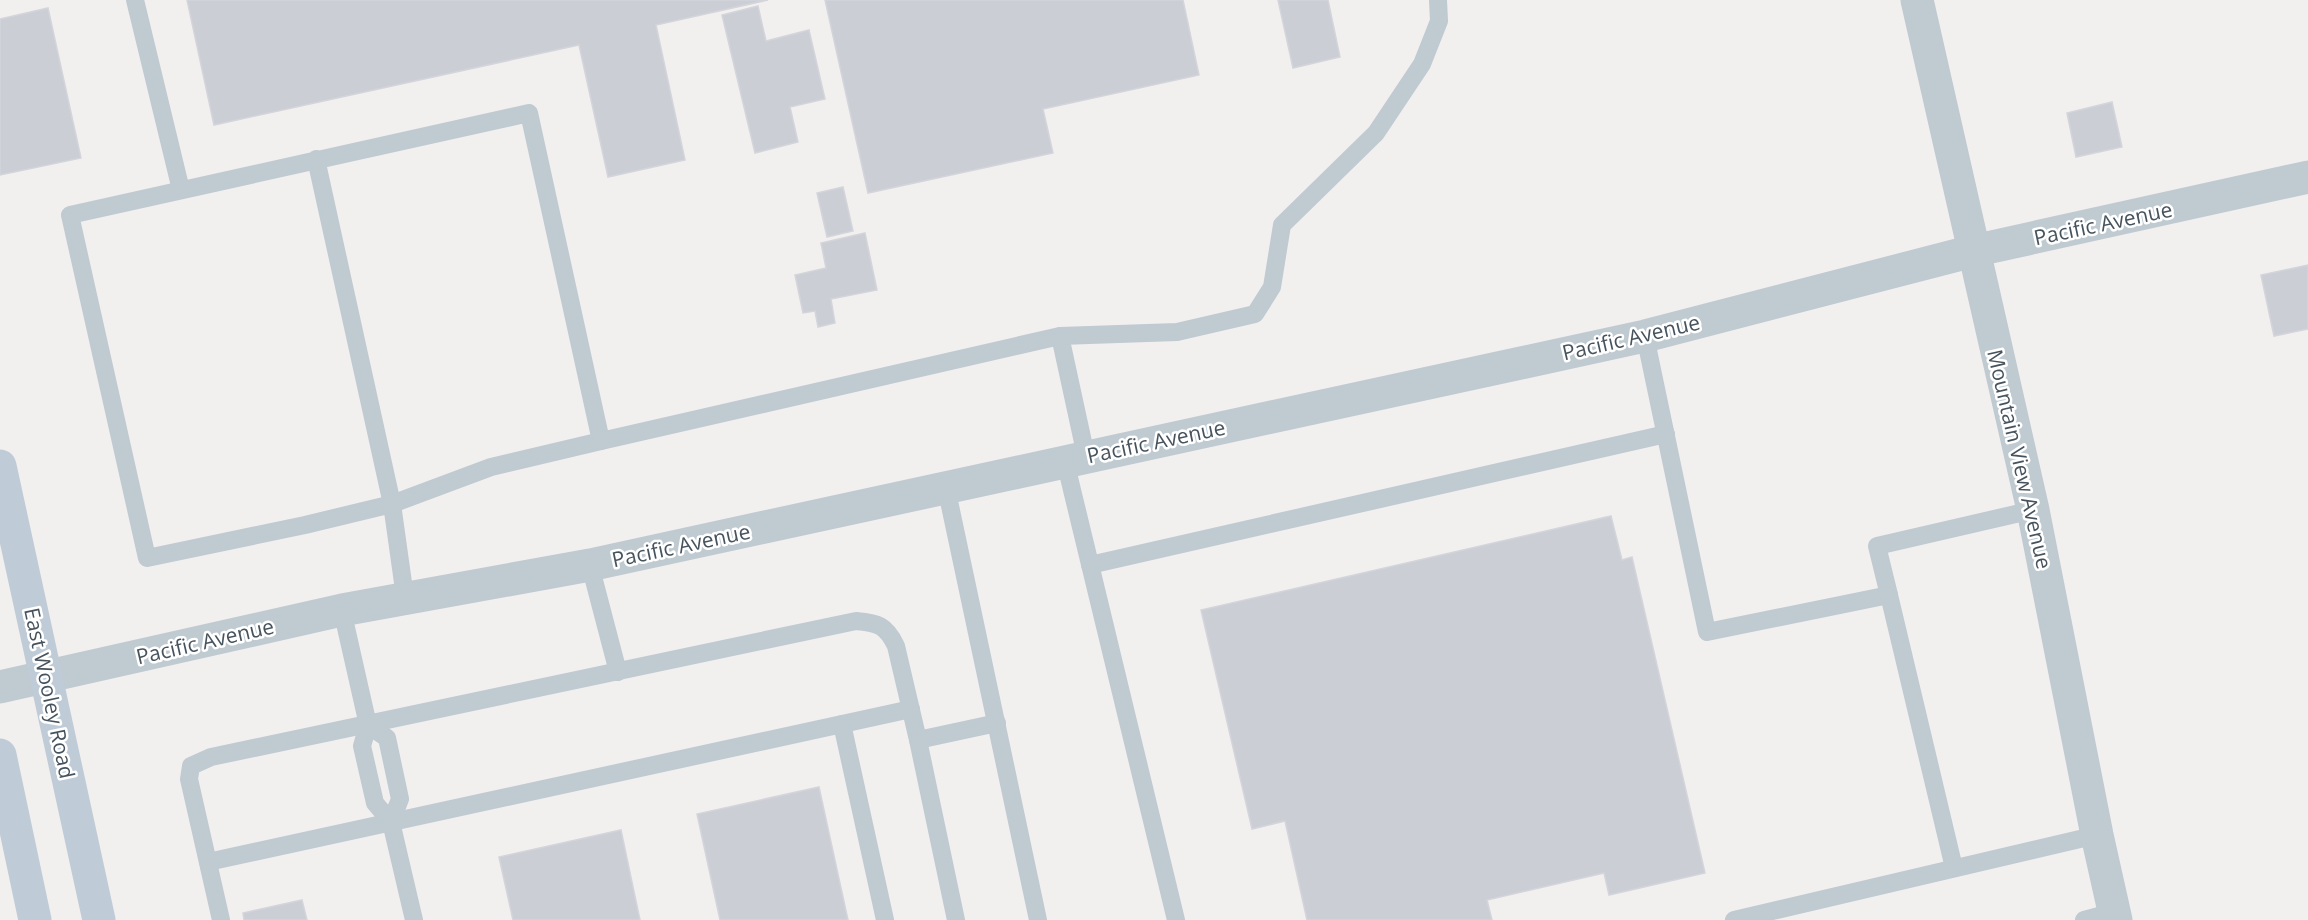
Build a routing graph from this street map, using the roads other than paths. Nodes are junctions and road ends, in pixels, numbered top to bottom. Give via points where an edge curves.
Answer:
1 (135, 0) edge
2 (1438, 0) edge
3 (1917, 0) edge
4 (316, 159) junction
5 (2308, 177) edge
6 (181, 190) junction
7 (1973, 252) junction
8 (1060, 336) junction
9 (1645, 336) junction
10 (1666, 434) junction
11 (601, 441) junction
12 (1075, 458) junction
13 (0, 466) edge
14 (946, 486) junction
15 (392, 504) junction
16 (2033, 510) junction
17 (590, 565) junction
18 (1090, 565) junction
19 (1889, 595) junction
20 (405, 597) junction
21 (342, 610) junction
22 (618, 672) junction
23 (46, 677) junction
24 (0, 687) edge
25 (911, 709) junction
26 (997, 723) junction
27 (842, 724) junction
28 (368, 725) junction
29 (918, 740) junction
30 (0, 755) edge
31 (391, 822) junction
32 (2097, 835) junction
33 (208, 862) junction
34 (1954, 868) junction
35 (2105, 917) edge
36 (35, 920) edge
37 (99, 920) edge
38 (221, 920) edge
39 (414, 920) edge
40 (885, 920) edge
41 (956, 920) edge
42 (1038, 920) edge
43 (1176, 920) edge
44 (1734, 920) edge

1 - 6 lane
2 - 8 lane via 1439,21 1422,64 1376,134 1282,225 1272,287 1255,314 1178,332
3 - 7 street, Mountain View Avenue
4 - 6 lane
4 - 11 lane via 529,113
4 - 15 lane
5 - 7 street, Pacific Avenue
6 - 15 lane via 70,215 147,558
7 - 9 street, Pacific Avenue
7 - 16 street, Mountain View Avenue
8 - 11 lane
8 - 12 lane
9 - 10 lane
9 - 12 street, Pacific Avenue
10 - 18 lane
10 - 19 lane via 1707,632
11 - 15 lane via 491,467
12 - 14 street, Pacific Avenue
12 - 18 lane
13 - 23 main road, East Wooley Road
14 - 17 street, Pacific Avenue
14 - 26 lane
15 - 20 lane
16 - 19 lane via 1877,546
16 - 32 street, Mountain View Avenue
17 - 20 street, Pacific Avenue
17 - 22 lane
18 - 43 lane
19 - 34 lane
20 - 21 street, Pacific Avenue
21 - 23 street, Pacific Avenue
21 - 28 lane
22 - 25 lane via 856,621 876,623 890,634 896,646
22 - 28 lane
23 - 24 street, Pacific Avenue
23 - 37 main road, East Wooley Road
25 - 27 lane
25 - 29 lane
26 - 29 lane
26 - 42 lane
27 - 31 lane
27 - 40 lane
28 - 31 lane via 362,746 375,803
28 - 31 lane via 387,738 400,799
28 - 33 lane via 211,758 191,766 189,779
29 - 41 lane
30 - 36 main road
31 - 33 lane
31 - 39 lane
32 - 34 lane
32 - 35 street, Mountain View Avenue
33 - 38 lane
34 - 44 lane

